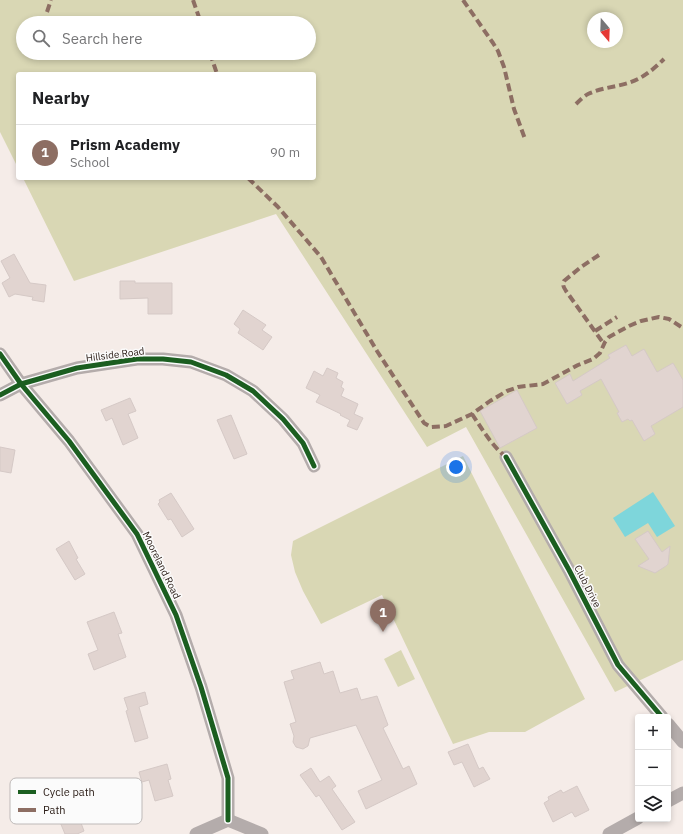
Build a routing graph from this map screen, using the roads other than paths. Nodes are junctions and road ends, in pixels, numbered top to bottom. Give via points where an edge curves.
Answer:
1 (0, 354) edge
2 (21, 384) junction
3 (0, 395) edge
4 (506, 458) dead end
5 (314, 466) dead end
6 (659, 714) edge
7 (671, 728) edge
8 (683, 742) edge
9 (683, 793) edge
10 (671, 799) edge
11 (228, 820) junction
12 (635, 820) edge
13 (196, 834) edge
14 (262, 834) edge
15 (609, 834) edge

1 - 2 street, Mooreland Road
2 - 3 street, Hillside Road
2 - 5 street, Hillside Road via 77,368 137,359 191,362 226,375 253,391 283,419 303,443
2 - 11 street, Mooreland Road via 69,441 137,534 176,615 228,778
4 - 6 street, Club Drive via 570,570 618,665
7 - 8 street
9 - 10 street
11 - 13 street
11 - 14 street
12 - 15 street

